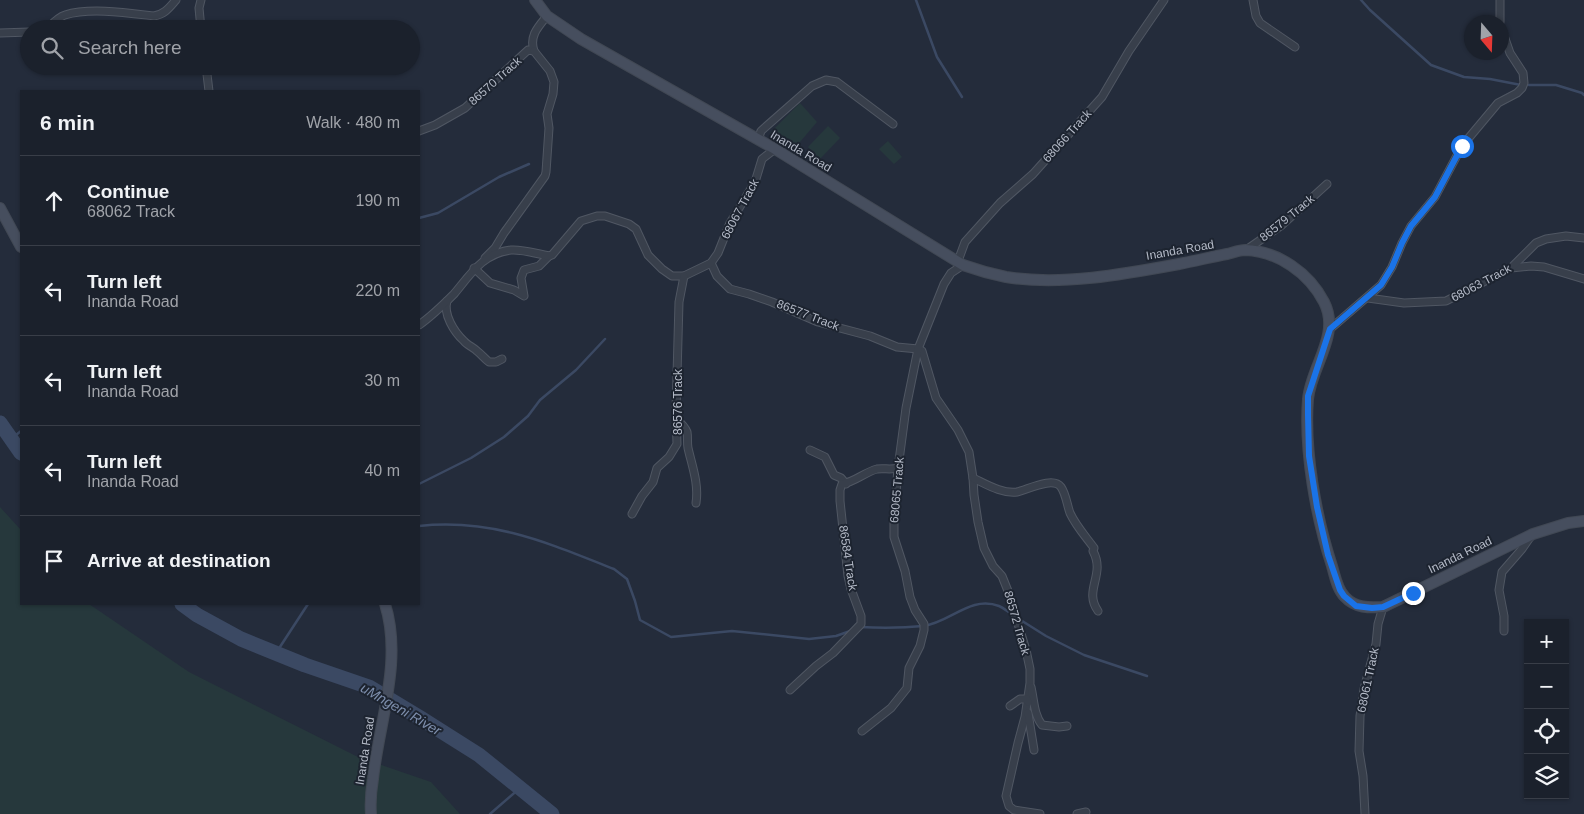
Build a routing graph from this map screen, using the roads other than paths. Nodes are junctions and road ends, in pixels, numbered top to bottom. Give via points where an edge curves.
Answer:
1 (176, 0) edge
2 (201, 0) edge
3 (535, 0) edge
4 (1164, 0) edge
5 (1253, 0) edge
6 (1500, 0) edge
7 (1500, 15) edge
8 (547, 16) junction
9 (58, 20) edge
10 (200, 20) edge
11 (20, 32) edge
12 (0, 33) edge
13 (1295, 47) dead end
14 (1509, 50) edge
15 (534, 51) junction
16 (207, 75) edge
17 (209, 90) edge
18 (893, 124) dead end
19 (420, 131) edge
20 (758, 140) junction
21 (775, 149) junction
22 (1327, 184) dead end
23 (0, 208) edge
24 (1584, 238) edge
25 (20, 245) edge
26 (1244, 250) junction
27 (549, 256) junction
28 (710, 263) junction
29 (961, 263) junction
30 (477, 265) junction
31 (1511, 268) junction
32 (684, 276) junction
33 (1584, 279) edge
34 (1368, 298) junction
35 (447, 301) junction
36 (420, 323) edge
37 (1330, 329) junction
38 (918, 349) junction
39 (502, 359) dead end
40 (677, 420) junction
41 (810, 450) dead end
42 (898, 468) junction
43 (973, 478) junction
44 (846, 484) junction
45 (696, 503) dead end
46 (632, 514) dead end
47 (1584, 521) edge
48 (1532, 534) junction
49 (385, 605) edge
50 (1383, 607) junction
51 (1098, 611) dead end
52 (1504, 631) dead end
53 (1030, 684) junction
54 (790, 690) dead end
55 (1027, 699) junction
56 (1010, 706) dead end
57 (1066, 726) dead end
58 (862, 731) dead end
59 (1034, 750) dead end
60 (1086, 812) dead end
61 (371, 814) edge
62 (1040, 814) edge
63 (1077, 814) edge
64 (1365, 814) edge

1 - 9 street via 166,12 154,16 110,11 73,13
2 - 10 street
3 - 8 street, Inanda Road
4 - 29 street, 68066 Track via 1102,97 1033,174 965,242
5 - 13 street via 1260,23
6 - 7 street
8 - 15 street, 86570 Track via 535,30
8 - 20 street, Inanda Road via 581,39
11 - 12 street
14 - 34 street via 1523,73 1522,88 1498,103 1462,146 1435,197 1406,234 1387,278
15 - 19 street, 86570 Track via 528,50 465,108
15 - 30 street via 550,71 554,82 547,114 545,176 495,248
16 - 17 street
18 - 20 street via 830,80 817,83 800,95 761,131
20 - 21 street, Inanda Road
21 - 28 street, 68067 Track via 762,159 756,182 730,223 718,254
21 - 29 street, Inanda Road
22 - 26 street, 86579 Track via 1282,225
23 - 25 street
24 - 31 street, 68063 Track via 1566,236 1536,243
26 - 29 street, Inanda Road via 1080,279 1007,277
26 - 37 street, Inanda Road via 1280,258 1303,275 1324,302
27 - 30 street via 509,250
27 - 30 street via 539,266 524,270 521,278 524,296 490,283
27 - 32 street via 581,221 605,216 634,227 654,262 672,276
28 - 32 street
28 - 38 street, 86577 Track via 730,290 897,347
29 - 38 street, 68065 Track via 944,284
30 - 35 street
31 - 33 street via 1544,267
31 - 34 street, 68063 Track via 1446,301 1404,302
32 - 40 street, 86576 Track via 680,302
34 - 37 street
35 - 36 street
35 - 39 street via 447,315 464,342 489,362
37 - 50 street, Inanda Road via 1308,396 1309,456 1317,507 1328,555 1344,596 1356,606
38 - 42 street, 68065 Track
38 - 43 street, 86572 Track via 923,354 936,398 969,452
40 - 45 street via 687,433 697,489
40 - 46 street, 86576 Track via 677,444 657,468 653,482
41 - 44 street via 825,457 833,474
42 - 44 street via 878,469
42 - 58 street, 68065 Track via 894,537 910,597 924,630 908,671 907,688 891,708
43 - 51 street via 1010,492 1044,484 1061,487 1074,520 1094,548 1098,564 1092,600
43 - 53 street, 86572 Track via 984,548 1002,576 1012,602 1030,668
44 - 54 street, 86584 Track via 842,484 840,490 841,516 848,576 861,624
47 - 48 street, Inanda Road
48 - 50 street, Inanda Road
48 - 52 street via 1502,572 1499,590
49 - 61 street, Inanda Road via 392,637 389,682 376,757
50 - 64 street, 68061 Track via 1360,716 1359,751
53 - 55 street, 86572 Track
53 - 57 street via 1042,725
55 - 56 street
55 - 59 street
55 - 62 street, 86572 Track via 1006,796 1014,810
60 - 63 street

